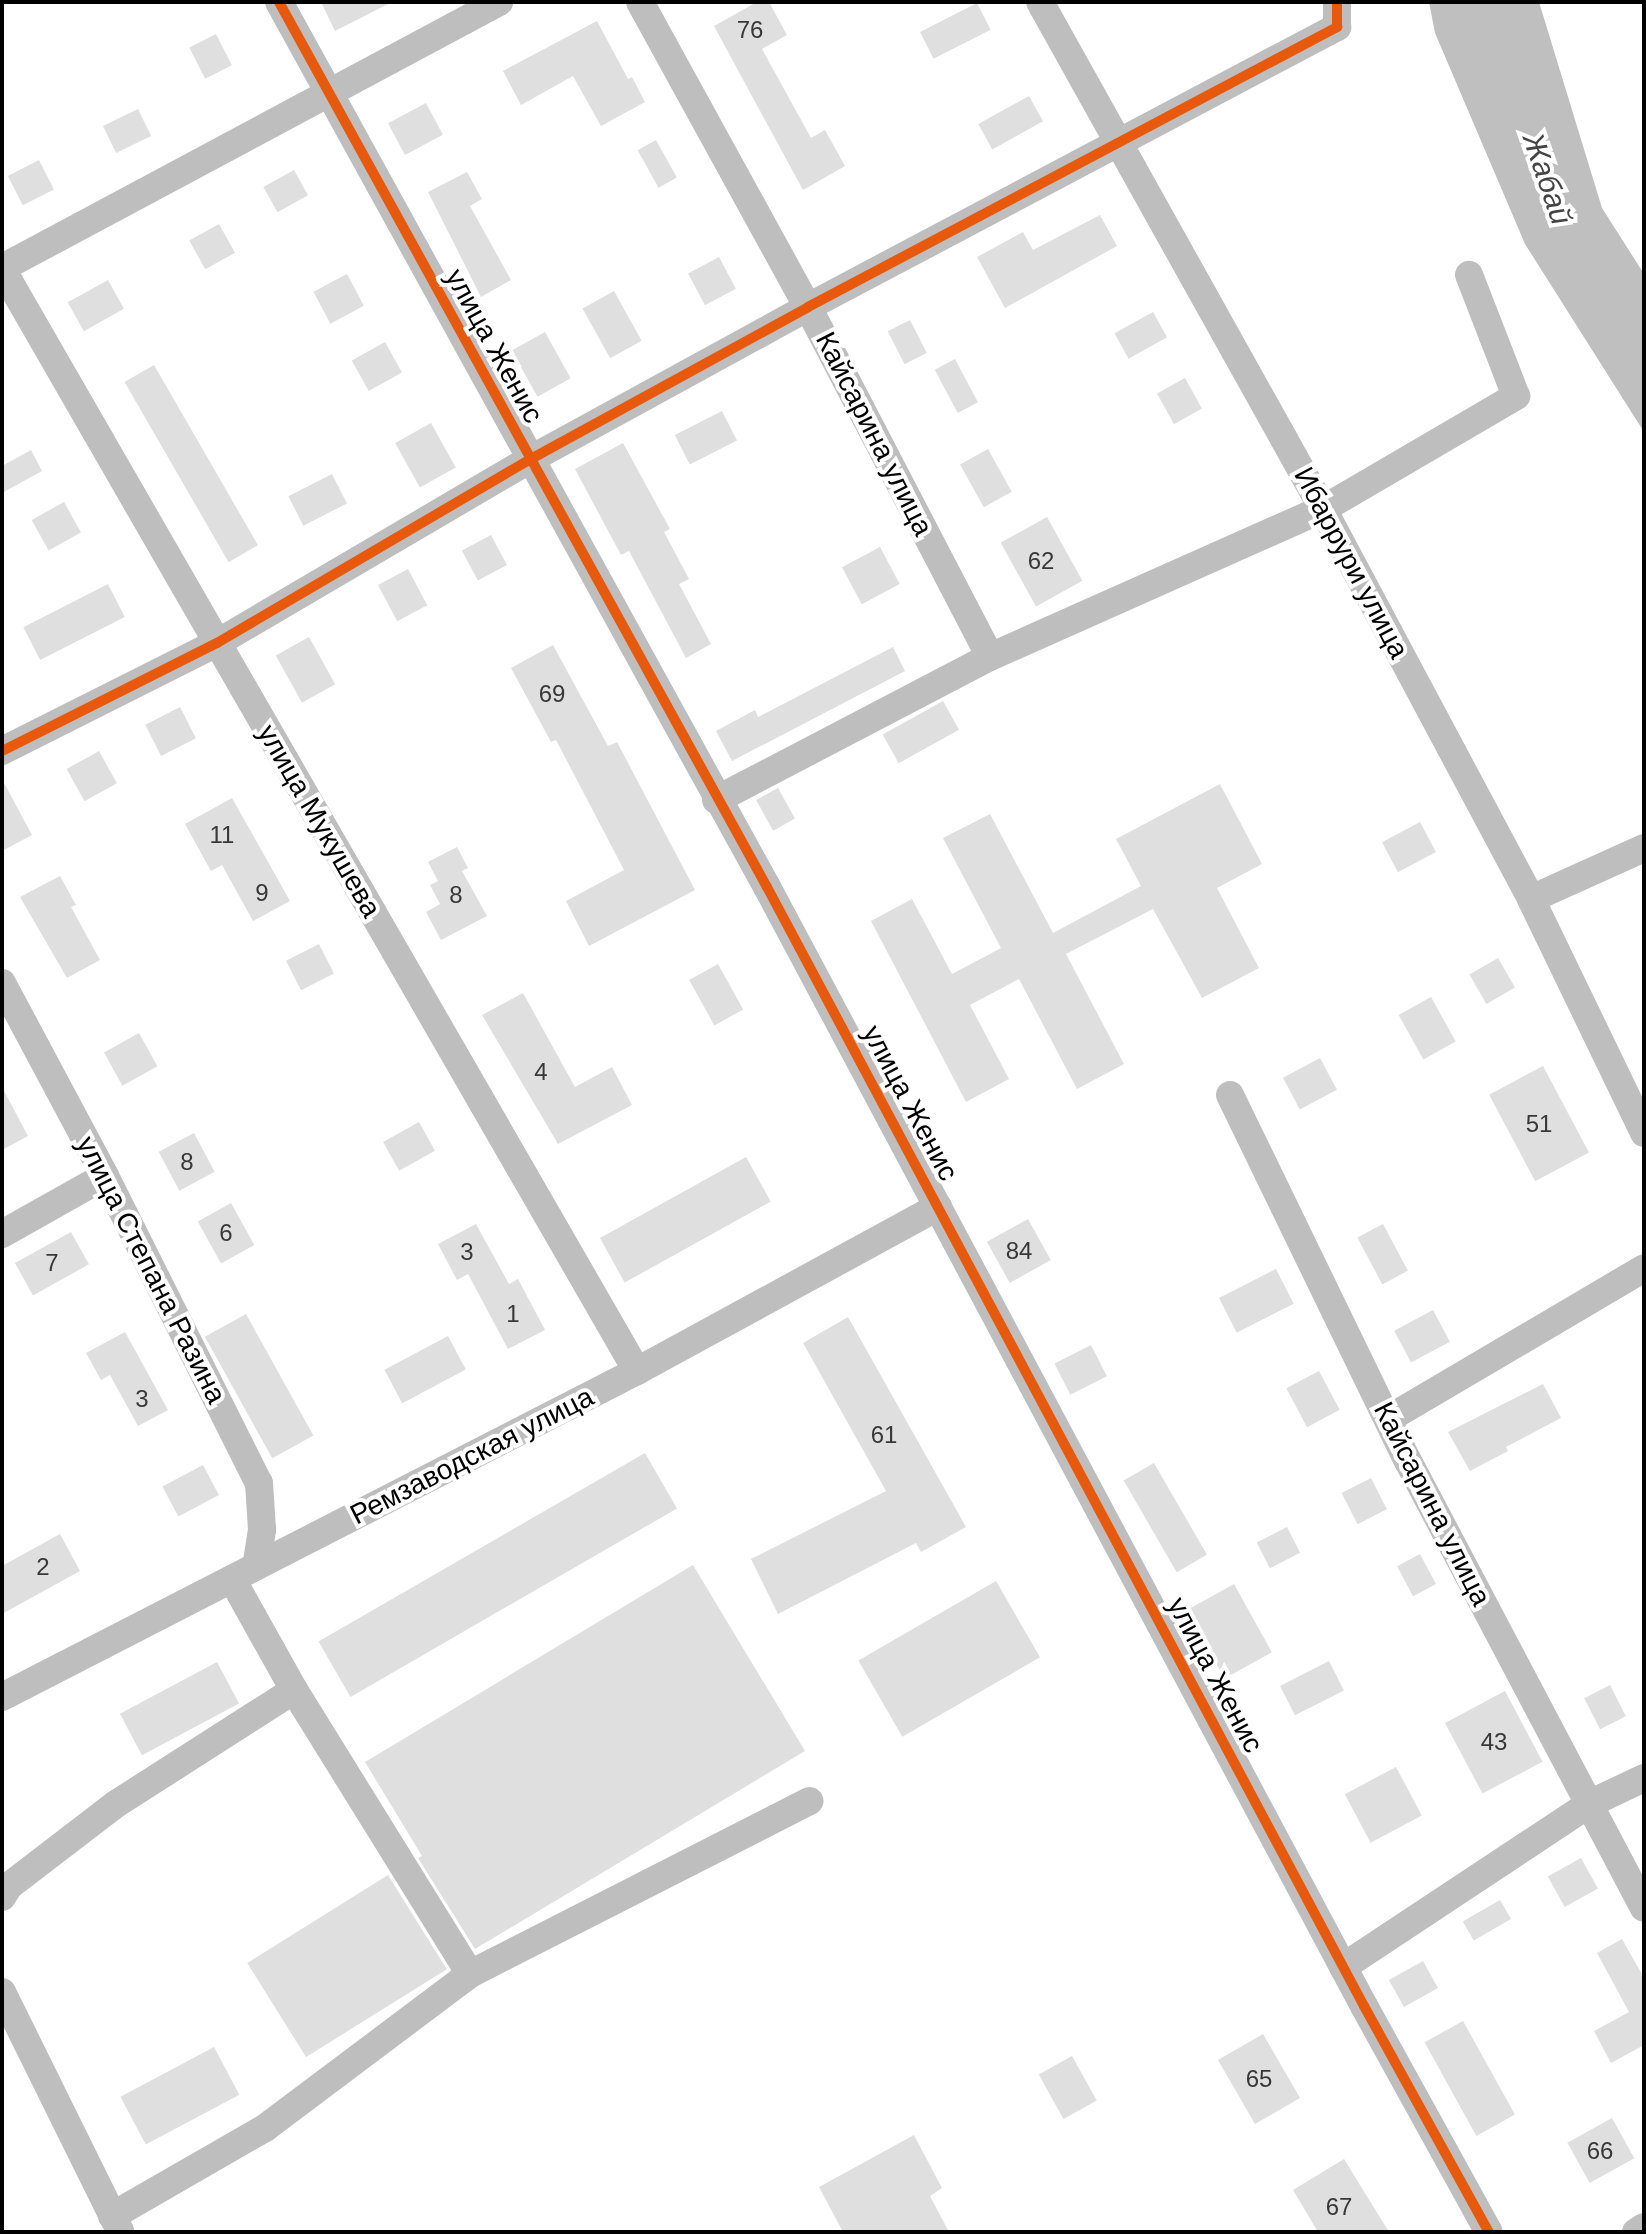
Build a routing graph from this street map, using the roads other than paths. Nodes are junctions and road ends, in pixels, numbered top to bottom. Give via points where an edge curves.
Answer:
1 (279, 2) edge
2 (499, 2) edge
3 (640, 2) edge
4 (1040, 2) edge
5 (1337, 15) edge
6 (329, 95) junction
7 (1119, 143) junction
8 (2, 269) edge
9 (1469, 275) dead end
10 (808, 307) junction
11 (529, 460) junction
12 (1323, 509) junction
13 (217, 643) junction
14 (990, 657) junction
15 (2, 751) edge
16 (716, 800) junction
17 (1644, 848) edge
18 (1531, 899) junction
19 (2, 983) edge
20 (1230, 1095) dead end
21 (1644, 1133) edge
22 (105, 1176) junction
23 (938, 1207) junction
24 (2, 1234) edge
25 (1644, 1268) edge
26 (637, 1371) junction
27 (1388, 1419) junction
28 (244, 1573) junction
29 (294, 1690) junction
30 (2, 1697) edge
31 (1644, 1778) edge
32 (809, 1801) dead end
33 (1589, 1804) junction
34 (2, 1897) edge
35 (1644, 1908) edge
36 (1343, 1967) junction
37 (470, 1974) junction
38 (2, 1992) edge
39 (116, 2224) edge
40 (1644, 2227) edge
41 (1489, 2232) edge
42 (1636, 2232) edge

1 - 6 street, улица Женис
2 - 6 street
3 - 10 street, Кайсарина улица
4 - 7 street, Ибаррури улица
5 - 7 street
6 - 8 street
6 - 11 street, улица Женис
7 - 10 street
7 - 12 street, Ибаррури улица
8 - 13 street, улица Мукушева
9 - 12 street via 1516,396
10 - 11 street
10 - 14 street, Кайсарина улица
11 - 13 street
11 - 16 street, улица Женис
12 - 14 street
12 - 18 street, Ибаррури улица
13 - 15 street
13 - 26 street, улица Мукушева
14 - 16 street
16 - 23 street, улица Женис
17 - 18 street
18 - 21 street, Ибаррури улица
19 - 22 street, улица Степана Разина
20 - 27 street, Кайсарина улица
22 - 24 street
22 - 28 street, улица Степана Разина via 259,1483 262,1530
23 - 26 street, Ремзаводская улица
23 - 36 street, улица Женис
25 - 27 street
26 - 28 street, Ремзаводская улица
27 - 33 street, Кайсарина улица
28 - 29 street
28 - 30 street, Ремзаводская улица
29 - 34 street via 116,1804 9,1886
29 - 37 street
31 - 33 street
32 - 37 street
33 - 35 street, Кайсарина улица
33 - 36 street
36 - 41 street, улица Женис
37 - 39 street via 265,2128
38 - 39 street
40 - 42 street

